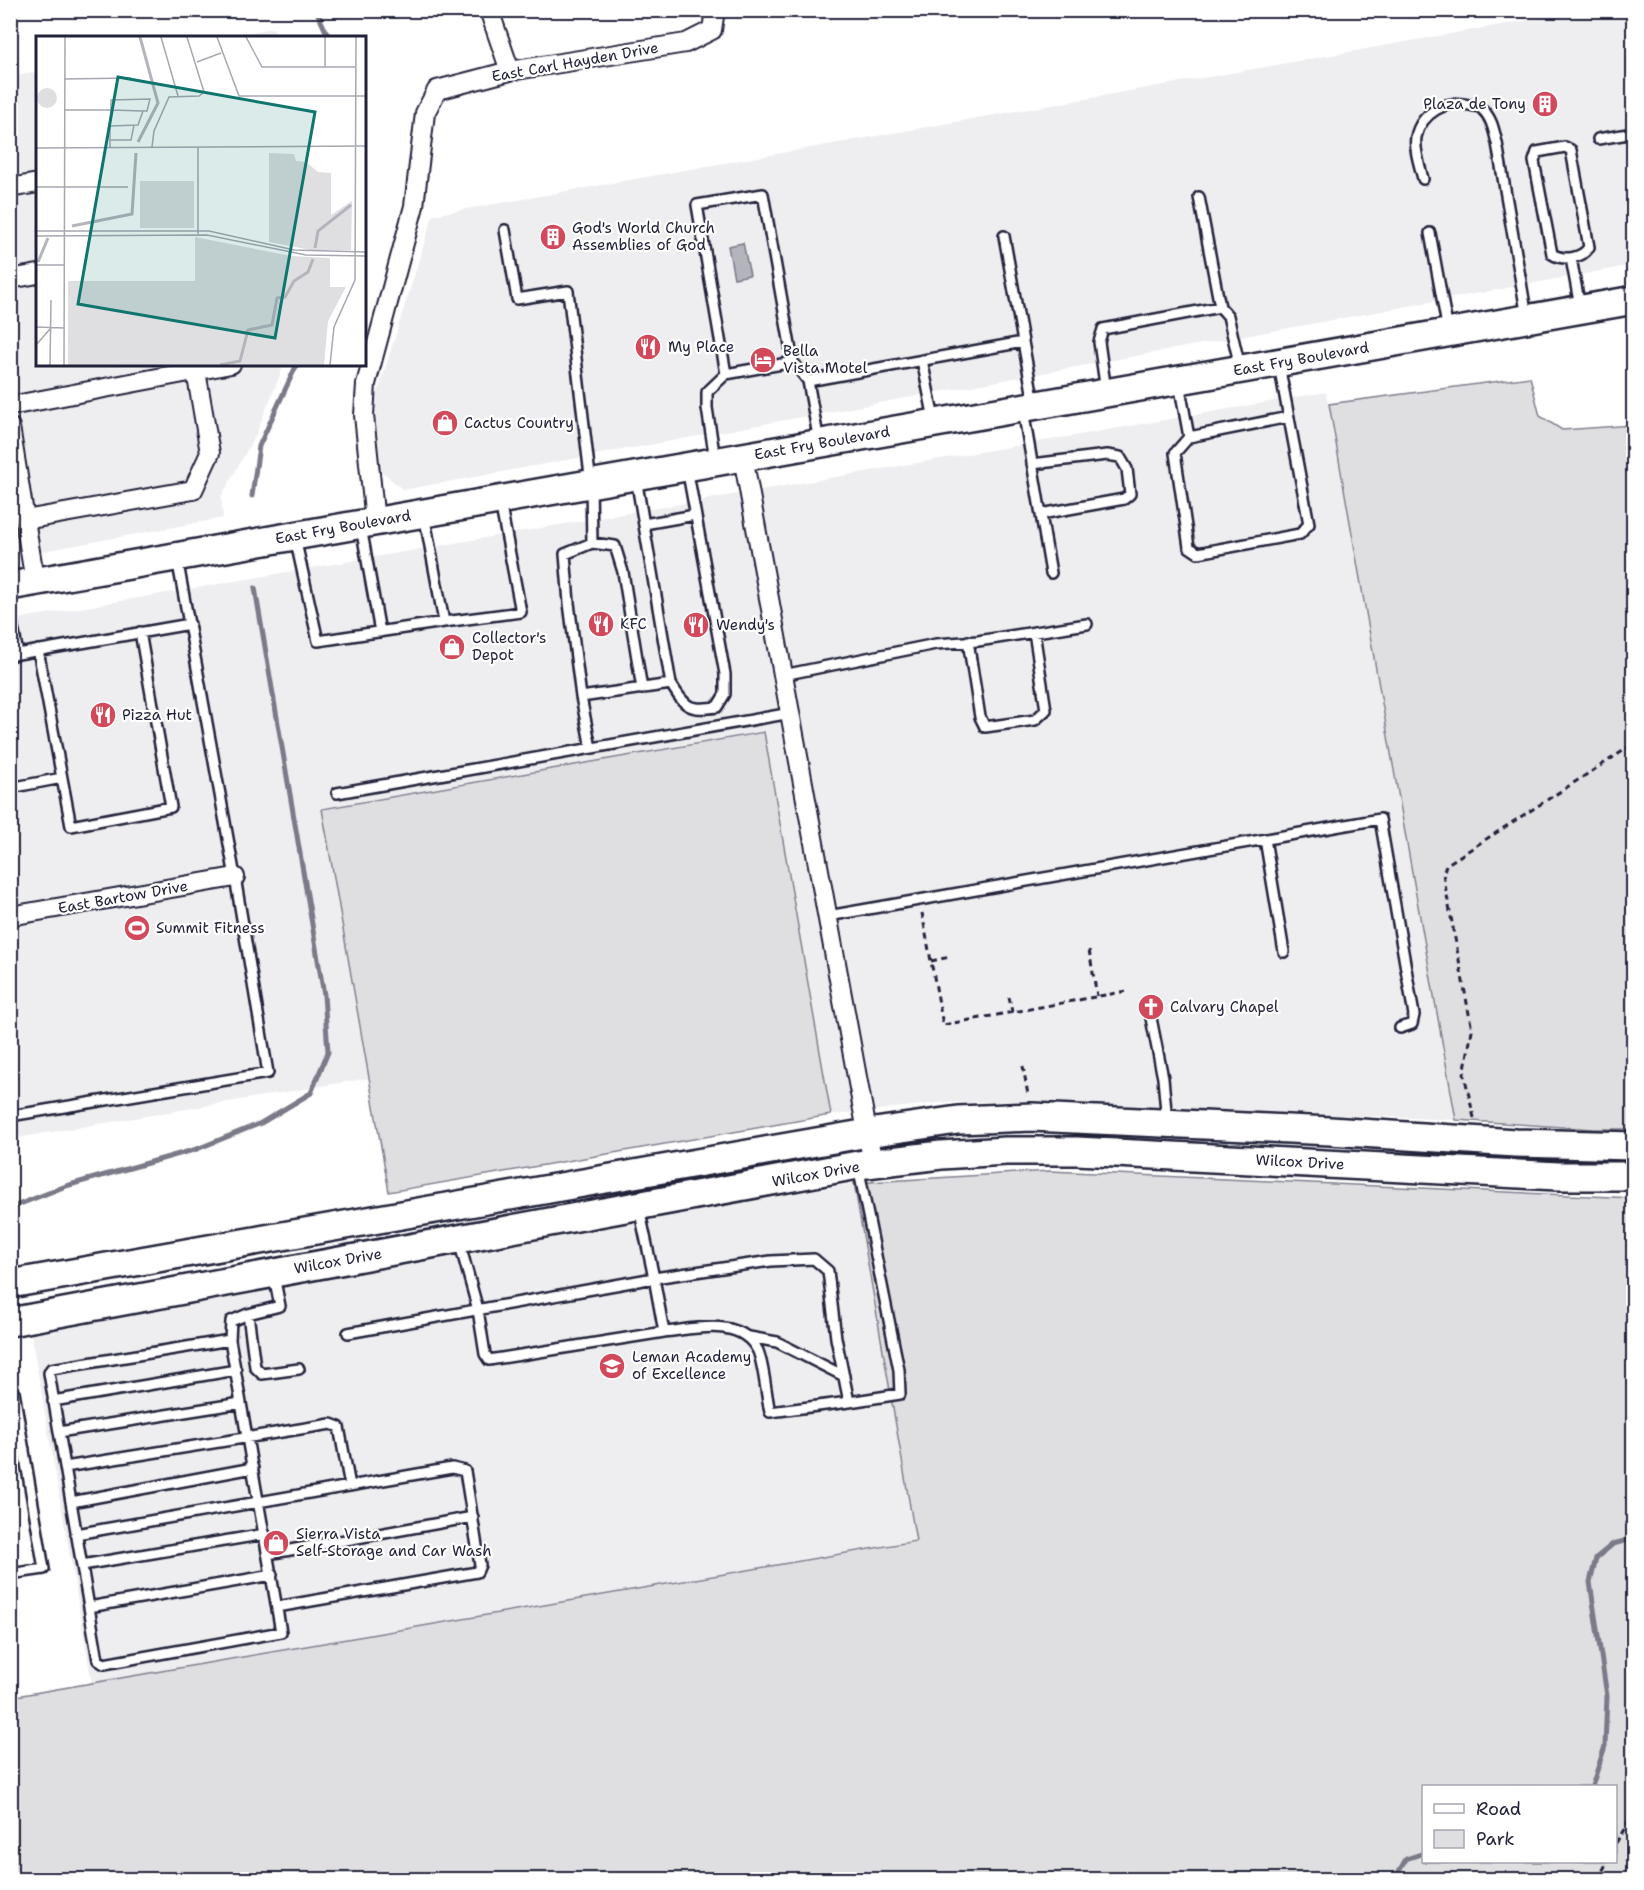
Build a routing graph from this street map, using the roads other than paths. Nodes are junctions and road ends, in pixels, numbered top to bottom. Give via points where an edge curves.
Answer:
1 (489, 10) edge
2 (715, 10) edge
3 (510, 71) junction
4 (1634, 133) edge
5 (1598, 139) dead end
6 (1423, 179) dead end
7 (36, 183) edge
8 (10, 188) edge
9 (1199, 197) dead end
10 (505, 230) dead end
11 (1430, 233) dead end
12 (1004, 236) dead end
13 (1571, 258) junction
14 (36, 274) edge
15 (10, 279) edge
16 (1634, 300) edge
17 (1220, 307) junction
18 (1581, 310) junction
19 (1527, 319) junction
20 (1449, 333) junction
21 (1023, 342) junction
22 (922, 360) junction
23 (793, 362) junction
24 (1279, 363) junction
25 (221, 366) edge
26 (1241, 369) junction
27 (196, 371) junction
28 (726, 374) junction
29 (1179, 380) junction
30 (808, 381) junction
31 (1107, 393) junction
32 (10, 406) edge
33 (1029, 407) junction
34 (1289, 417) junction
35 (935, 423) junction
36 (10, 428) edge
37 (1189, 437) junction
38 (819, 444) junction
39 (12, 451) edge
40 (743, 457) junction
41 (716, 462) junction
42 (1032, 464) junction
43 (687, 467) junction
44 (636, 476) junction
45 (591, 484) junction
46 (500, 500) junction
47 (424, 513) junction
48 (1041, 514) junction
49 (696, 515) junction
50 (25, 520) junction
51 (368, 523) junction
52 (644, 524) junction
53 (294, 536) junction
54 (592, 543) junction
55 (177, 557) junction
56 (1051, 573) dead end
57 (23, 584) edge
58 (10, 611) edge
59 (444, 622) junction
60 (190, 624) junction
61 (1087, 624) dead end
62 (140, 632) junction
63 (380, 632) junction
64 (1034, 632) junction
65 (968, 642) junction
66 (38, 650) junction
67 (14, 655) edge
68 (783, 675) junction
69 (672, 684) junction
70 (642, 689) junction
71 (581, 697) junction
72 (707, 708) junction
73 (790, 713) junction
74 (711, 728) junction
75 (591, 748) junction
76 (62, 778) junction
77 (10, 788) edge
78 (337, 793) dead end
79 (1264, 839) junction
80 (235, 877) junction
81 (10, 916) edge
82 (828, 916) junction
83 (1284, 952) dead end
84 (1151, 1018) dead end
85 (1400, 1028) dead end
86 (10, 1116) edge
87 (1167, 1124) junction
88 (868, 1133) junction
89 (1634, 1146) edge
90 (866, 1165) junction
91 (1634, 1176) edge
92 (638, 1206) junction
93 (459, 1239) junction
94 (273, 1274) junction
95 (654, 1278) junction
96 (10, 1284) edge
97 (478, 1310) junction
98 (248, 1314) junction
99 (10, 1322) edge
100 (664, 1332) junction
101 (348, 1333) dead end
102 (749, 1337) junction
103 (230, 1340) junction
104 (299, 1369) dead end
105 (236, 1370) junction
106 (844, 1376) junction
107 (10, 1393) edge
108 (53, 1401) junction
109 (241, 1402) junction
110 (849, 1402) junction
111 (59, 1432) junction
112 (248, 1437) junction
113 (24, 1449) junction
114 (10, 1451) edge
115 (65, 1467) junction
116 (253, 1468) junction
117 (350, 1486) junction
118 (71, 1502) junction
119 (259, 1502) junction
120 (472, 1517) junction
121 (76, 1534) junction
122 (264, 1534) junction
123 (268, 1554) junction
124 (82, 1565) junction
125 (10, 1574) edge
126 (272, 1575) junction
127 (277, 1606) junction
128 (89, 1607) junction

1 - 3 street
2 - 3 street, East Carl Hayden Drive via 712,30 686,43
3 - 51 street, East Carl Hayden Drive via 436,90 425,113 414,206 366,384
4 - 5 lane
6 - 19 lane via 1416,140 1420,125 1444,105 1481,107 1491,119 1497,143
7 - 8 street
9 - 17 lane
10 - 45 lane via 517,299 568,291
11 - 20 lane
12 - 21 lane
13 - 13 lane via 1586,252 1588,247 1571,150 1565,147 1537,152 1534,161 1552,254
13 - 18 lane
14 - 15 street
16 - 18 street, East Fry Boulevard
17 - 26 lane via 1228,316
17 - 31 lane via 1103,328 1099,342
18 - 19 street, East Fry Boulevard
19 - 20 street, East Fry Boulevard
20 - 24 street, East Fry Boulevard
21 - 22 lane
21 - 33 lane
22 - 30 lane
22 - 35 lane
23 - 28 lane
23 - 28 lane via 763,194 697,205
23 - 30 lane
24 - 26 street, East Fry Boulevard
24 - 34 lane
25 - 27 street
26 - 29 street, East Fry Boulevard
27 - 32 street
27 - 50 street via 210,453 193,490
28 - 41 lane via 707,392
29 - 31 street, East Fry Boulevard
29 - 37 lane
30 - 38 lane
31 - 33 street, East Fry Boulevard
33 - 35 street, East Fry Boulevard
33 - 42 lane
34 - 37 lane
34 - 37 lane via 1309,524 1300,534 1198,553 1189,547 1175,453
35 - 38 street, East Fry Boulevard
36 - 39 street
38 - 40 street, East Fry Boulevard
39 - 50 street
40 - 41 street, East Fry Boulevard
40 - 68 street
41 - 43 street, East Fry Boulevard
42 - 48 lane
42 - 48 lane via 1107,455 1120,457 1127,469 1130,494 1124,499
43 - 44 street, East Fry Boulevard
43 - 49 lane
44 - 45 street, East Fry Boulevard
44 - 52 lane
45 - 46 street, East Fry Boulevard
45 - 54 lane
46 - 47 street, East Fry Boulevard
46 - 59 lane via 521,612
47 - 51 street, East Fry Boulevard
47 - 59 lane
48 - 56 lane
49 - 52 lane
49 - 72 lane via 725,674 725,694 717,707
50 - 57 street
51 - 53 street, East Fry Boulevard
51 - 63 lane
52 - 69 lane
53 - 55 street, East Fry Boulevard
53 - 63 lane via 318,641
54 - 70 lane via 615,546 623,572
54 - 71 lane via 565,554
55 - 57 street, East Fry Boulevard
55 - 60 lane
58 - 67 lane
59 - 63 lane
60 - 62 lane
60 - 80 lane
61 - 64 lane
62 - 66 lane
62 - 76 lane via 171,807 70,826
64 - 65 lane
64 - 65 lane via 1046,710 1035,720 985,727
65 - 68 lane via 936,644
66 - 67 lane
66 - 76 lane
68 - 73 street
69 - 70 lane
69 - 72 lane via 682,701 697,710
70 - 71 lane
71 - 75 lane
72 - 74 lane
73 - 74 lane
73 - 82 street
74 - 75 lane
75 - 78 lane
76 - 77 lane
79 - 82 lane
79 - 83 lane
79 - 85 lane via 1380,819 1414,1015 1412,1023
80 - 81 street, East Bartow Drive
80 - 86 lane via 268,1073
82 - 88 street
84 - 87 lane
87 - 88 street, Wilcox Drive via 1032,1117 958,1120
87 - 89 street, Wilcox Drive
88 - 90 street
88 - 96 street, Wilcox Drive
90 - 91 street, Wilcox Drive via 984,1152 1077,1151 1558,1176
90 - 92 street, Wilcox Drive
90 - 110 lane via 900,1394
92 - 93 street, Wilcox Drive
92 - 95 lane
93 - 94 street, Wilcox Drive
93 - 97 lane
94 - 98 lane via 279,1306
94 - 99 street, Wilcox Drive
95 - 97 lane
95 - 100 lane
95 - 106 lane via 771,1261 814,1259 828,1271
97 - 100 lane via 489,1360
97 - 101 lane
98 - 103 lane via 231,1322
98 - 104 lane via 255,1367 262,1374
100 - 102 lane via 719,1327
102 - 106 lane via 777,1342
102 - 110 lane via 758,1353 770,1412
103 - 105 lane
103 - 108 lane via 51,1369
105 - 108 lane
105 - 109 lane
106 - 110 lane
107 - 113 lane via 14,1392
108 - 111 lane
109 - 111 lane
109 - 112 lane
111 - 115 lane
112 - 115 lane
112 - 116 lane
112 - 117 lane via 339,1426
113 - 114 lane
113 - 125 lane via 44,1569
115 - 118 lane
116 - 118 lane
116 - 119 lane
117 - 119 lane
117 - 120 lane via 459,1468 465,1471
118 - 121 lane
119 - 121 lane
119 - 122 lane
120 - 123 lane
120 - 127 lane via 480,1565 477,1572
121 - 124 lane
122 - 123 lane
122 - 124 lane
123 - 126 lane
124 - 128 lane
126 - 127 lane
126 - 128 lane
127 - 128 lane via 281,1632 104,1664 98,1660

